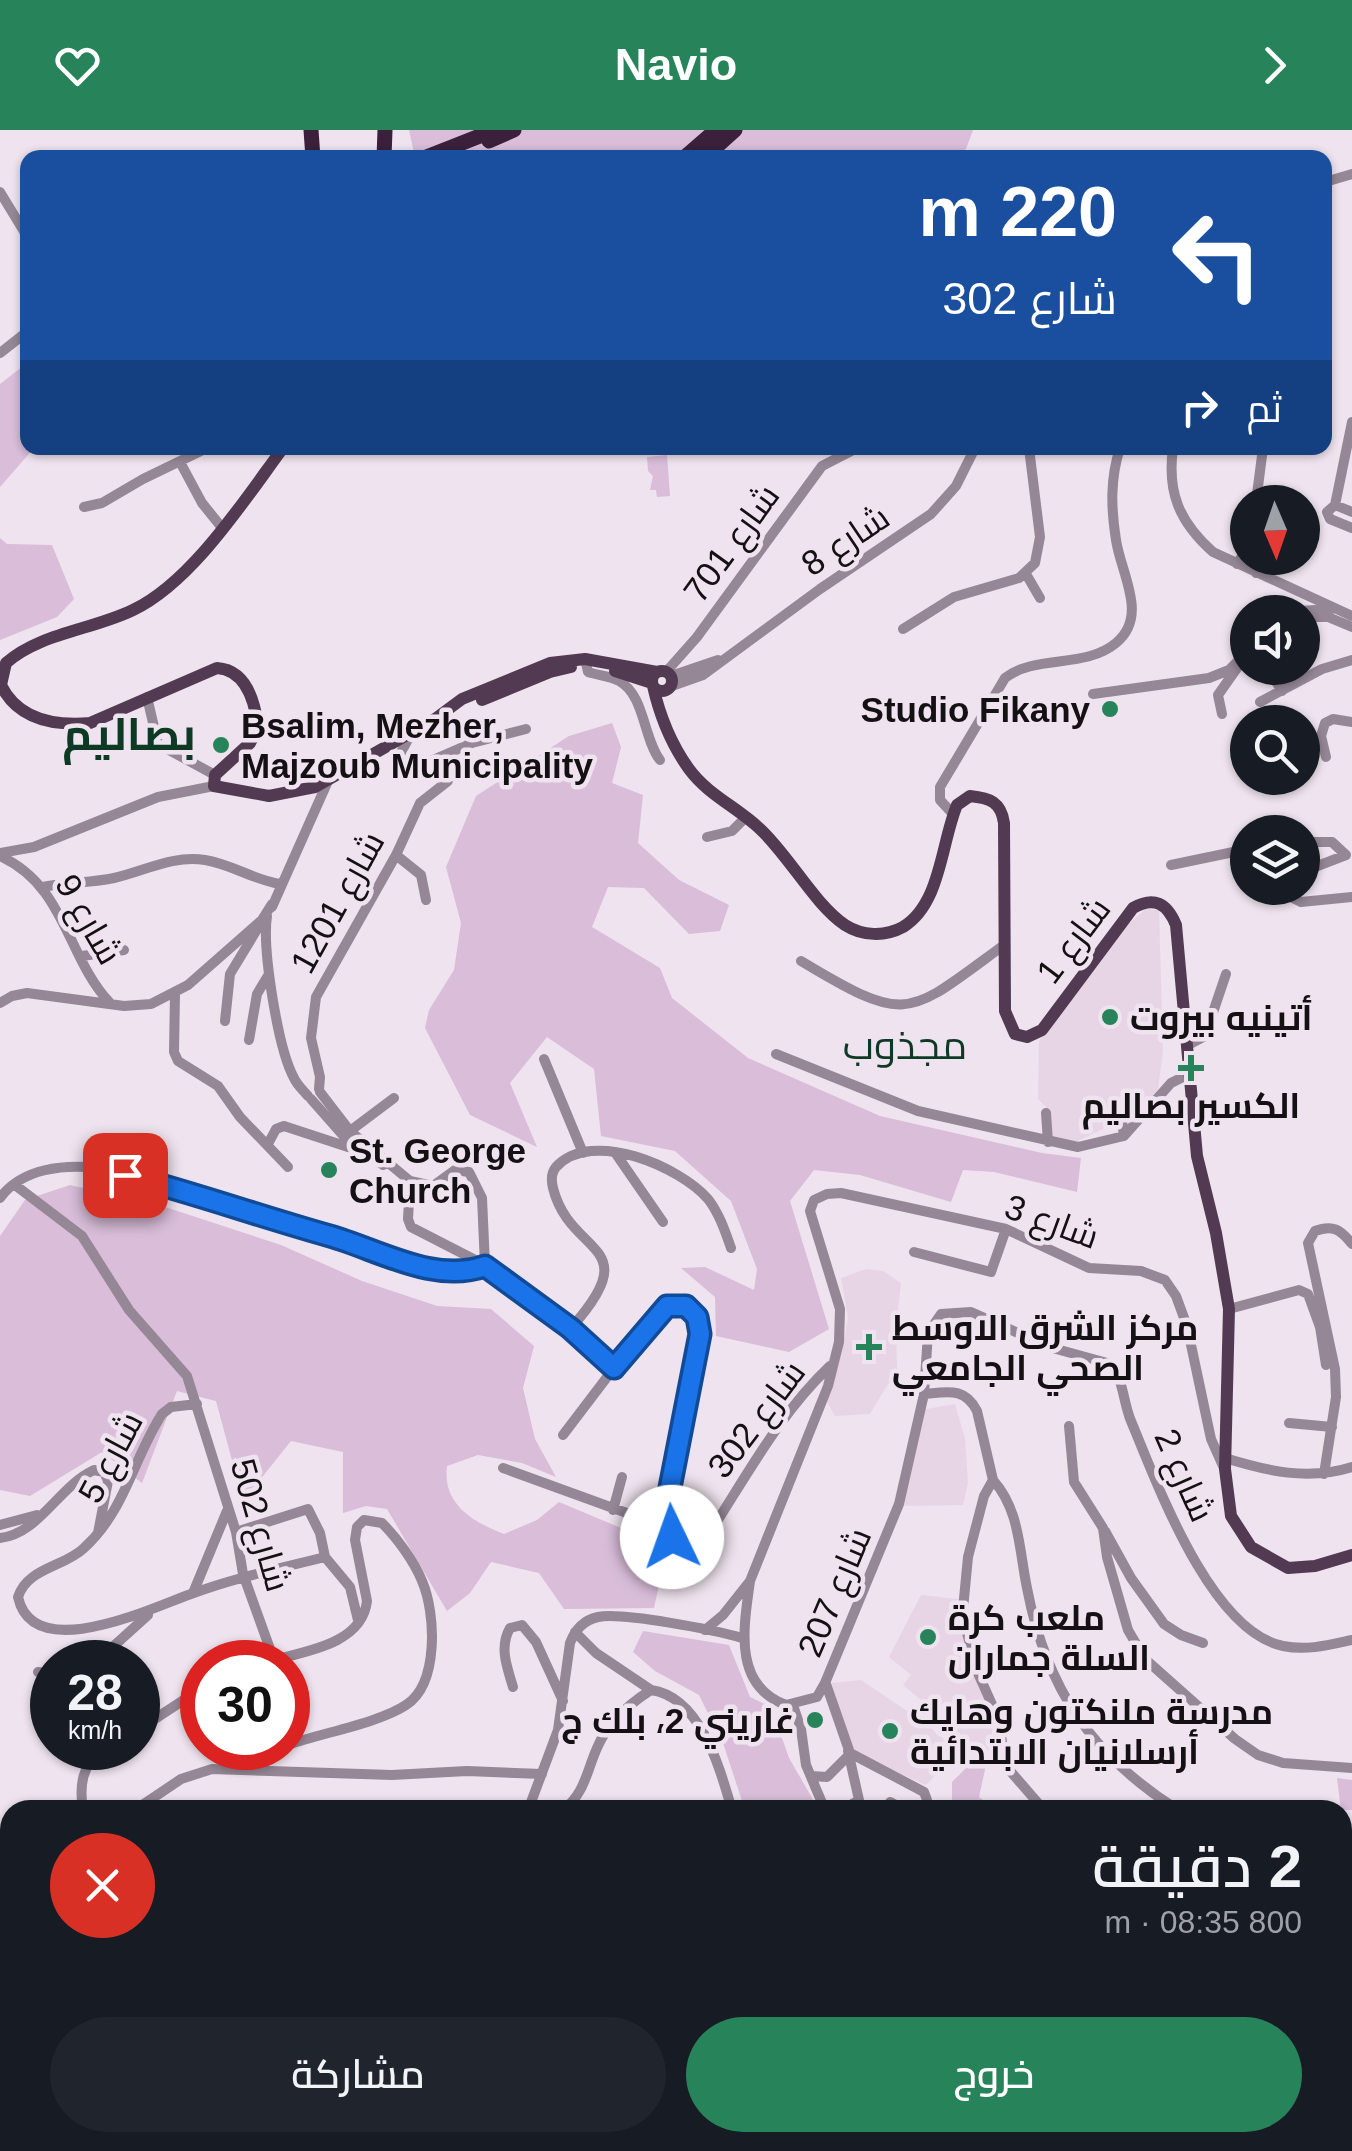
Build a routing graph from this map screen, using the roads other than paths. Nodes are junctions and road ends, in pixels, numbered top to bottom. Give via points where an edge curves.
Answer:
1 (495, 130) edge
2 (514, 130) edge
3 (716, 130) edge
4 (735, 130) edge
5 (444, 150) edge
6 (467, 150) edge
7 (693, 150) edge
8 (713, 150) edge
9 (0, 192) edge
10 (20, 225) edge
11 (20, 337) edge
12 (0, 353) edge
13 (1352, 422) edge
14 (194, 455) edge
15 (278, 455) edge
16 (843, 455) edge
17 (972, 455) edge
18 (1032, 455) edge
19 (1118, 455) edge
20 (1174, 455) edge
21 (1262, 455) edge
22 (180, 462) junction
23 (1258, 485) edge
24 (1334, 505) junction
25 (84, 507) dead end
26 (1352, 512) edge
27 (1352, 528) edge
28 (222, 529) junction
29 (1230, 560) edge
30 (1026, 574) junction
31 (1261, 575) edge
32 (1040, 598) dead end
33 (1338, 609) junction
34 (1320, 610) edge
35 (1352, 616) edge
36 (1320, 618) edge
37 (1352, 627) edge
38 (903, 629) dead end
39 (1352, 660) edge
40 (585, 662) junction
41 (1230, 669) edge
42 (1230, 677) edge
43 (663, 680) junction
44 (1278, 685) edge
45 (1282, 691) junction
46 (1093, 694) dead end
47 (147, 697) junction
48 (1260, 702) dead end
49 (1222, 714) dead end
50 (1352, 722) edge
51 (526, 729) dead end
52 (412, 731) junction
53 (1326, 757) dead end
54 (660, 760) dead end
55 (215, 781) junction
56 (328, 781) junction
57 (448, 781) dead end
58 (953, 814) junction
59 (746, 817) junction
60 (707, 837) dead end
61 (1320, 842) edge
62 (1230, 853) edge
63 (396, 854) junction
64 (0, 855) edge
65 (1349, 855) edge
66 (1171, 864) dead end
67 (1320, 865) edge
68 (261, 881) junction
69 (280, 884) junction
70 (43, 887) junction
71 (1352, 897) edge
72 (426, 900) dead end
73 (1320, 900) edge
74 (269, 908) junction
75 (1004, 946) junction
76 (124, 950) dead end
77 (82, 956) junction
78 (801, 961) dead end
79 (269, 974) junction
80 (1226, 974) dead end
81 (175, 994) junction
82 (0, 1003) edge
83 (111, 1003) junction
84 (225, 1020) dead end
85 (249, 1040) dead end
86 (1186, 1046) junction
87 (776, 1054) dead end
88 (544, 1059) dead end
89 (1189, 1074) junction
90 (314, 1093) junction
91 (394, 1098) dead end
92 (1120, 1106) dead end
93 (1046, 1113) dead end
94 (350, 1131) junction
95 (1124, 1136) junction
96 (1048, 1142) junction
97 (268, 1144) junction
98 (357, 1150) junction
99 (582, 1153) junction
100 (616, 1154) junction
101 (288, 1167) dead end
102 (393, 1168) junction
103 (410, 1181) junction
104 (15, 1185) junction
105 (0, 1198) edge
106 (662, 1222) dead end
107 (1006, 1230) junction
108 (1352, 1244) edge
109 (731, 1248) dead end
110 (914, 1252) dead end
111 (485, 1266) junction
112 (1229, 1309) junction
113 (570, 1328) junction
114 (831, 1365) junction
115 (1326, 1365) dead end
116 (614, 1368) junction
117 (924, 1394) junction
118 (197, 1404) junction
119 (1289, 1422) dead end
120 (1069, 1426) dead end
121 (1332, 1428) junction
122 (563, 1435) dead end
123 (1224, 1463) junction
124 (1352, 1467) edge
125 (503, 1468) dead end
126 (1324, 1474) junction
127 (622, 1477) dead end
128 (992, 1480) junction
129 (228, 1510) junction
130 (613, 1510) junction
131 (38, 1515) junction
132 (0, 1525) edge
133 (668, 1528) junction
134 (1102, 1528) junction
135 (236, 1532) junction
136 (98, 1534) junction
137 (0, 1538) edge
138 (1352, 1555) edge
139 (325, 1556) junction
140 (244, 1580) junction
141 (750, 1581) junction
142 (192, 1593) junction
143 (152, 1610) junction
144 (358, 1620) junction
145 (705, 1630) junction
146 (575, 1632) junction
147 (742, 1638) junction
148 (120, 1640) edge
149 (263, 1640) edge
150 (1352, 1640) edge
151 (1203, 1643) dead end
152 (310, 1650) edge
153 (826, 1683) junction
154 (512, 1687) dead end
155 (650, 1690) junction
156 (564, 1702) junction
157 (793, 1705) junction
158 (310, 1738) edge
159 (848, 1754) junction
160 (1352, 1768) edge
161 (85, 1770) edge
162 (209, 1770) edge
163 (275, 1770) edge
164 (542, 1774) junction
165 (811, 1776) junction
166 (83, 1800) edge
167 (150, 1800) edge
168 (534, 1800) edge
169 (575, 1800) edge
170 (729, 1800) edge
171 (822, 1800) edge
172 (859, 1800) edge
173 (924, 1800) edge
174 (1036, 1800) edge
175 (1165, 1800) edge

1 - 5 highway
2 - 6 highway
3 - 7 highway
4 - 8 highway
9 - 10 street
11 - 12 street
13 - 24 street
14 - 22 street
15 - 28 main road
16 - 43 street, شارع 701 via 822,466 696,637 688,658
17 - 43 street, شارع 8 via 931,514 697,679
18 - 30 street via 1040,537 1036,564
19 - 58 street via 1111,502 1132,604 1126,634 1088,657 1006,678 940,788 940,800
20 - 29 street via 1178,510 1198,539
21 - 23 street
22 - 25 street
22 - 28 street
24 - 26 street
24 - 27 street via 1328,518
28 - 47 main road via 178,577 137,608 17,653 0,676 22,712 57,724 90,723
30 - 32 street
30 - 38 street via 954,597
31 - 33 street
33 - 34 street
33 - 35 street
36 - 37 street
39 - 45 street
40 - 43 main road
40 - 52 main road via 540,666 462,700
40 - 54 street via 588,672 626,687
41 - 46 street via 1209,678
42 - 49 street via 1218,695
43 - 59 main road via 661,719 669,733 697,778
44 - 45 street
45 - 48 street
47 - 55 street via 158,744
47 - 55 main road via 217,668 242,678 258,727
50 - 53 street via 1325,724
51 - 52 street via 404,768 399,756
52 - 56 main road
55 - 56 main road via 269,796
55 - 64 street
56 - 69 street
57 - 63 street, شارع 1201 via 420,803
58 - 59 main road via 923,910 905,926 880,934 855,930 833,914
58 - 75 main road, شارع 1 via 970,796 988,798 1002,811
59 - 60 street via 732,831
61 - 65 street
62 - 66 street
63 - 72 street via 421,875
63 - 90 street, شارع 1201 via 316,998
64 - 70 street, شارع 9
65 - 67 street
68 - 69 street
68 - 70 street via 207,860 178,860 110,879
68 - 74 street
69 - 74 street
70 - 77 street, شارع 9
71 - 73 street
74 - 79 street
74 - 81 street, شارع 9
74 - 84 street via 230,974
75 - 78 street via 938,995 907,1006 872,1000
75 - 86 main road, شارع 1 via 1005,1011 1012,1031 1027,1037 1042,1030 1133,908 1145,901 1165,906 1176,925
76 - 77 street
77 - 83 street, شارع 9
79 - 85 street via 257,994
79 - 90 street via 290,1069
80 - 86 street via 1204,1036
81 - 83 street, شارع 9 via 143,1006
81 - 97 street via 178,1061 218,1086
82 - 83 street via 27,993
86 - 89 main road, شارع 1
87 - 96 street via 918,1111
88 - 99 street
89 - 95 street via 1171,1083
89 - 112 main road, شارع 1 via 1197,1156
90 - 94 street
90 - 98 street
91 - 94 street
92 - 95 street
93 - 96 street
94 - 102 street
95 - 96 street via 1078,1147
97 - 98 street via 284,1126
97 - 101 street
98 - 102 street
99 - 100 street
99 - 113 street via 554,1168 550,1179 565,1218 588,1238 605,1272 592,1304
100 - 106 street
100 - 109 street via 672,1169 694,1186 709,1200
102 - 103 street
103 - 111 street via 411,1227
103 - 111 street via 434,1186 454,1170 469,1172 482,1198
104 - 105 street
104 - 111 street via 56,1168 108,1170 412,1265
104 - 118 street, شارع 5 via 82,1236 128,1310 182,1368
107 - 110 street via 991,1272
107 - 114 street, شارع 3 via 856,1190 830,1188 814,1195 806,1217 839,1342
107 - 123 street, شارع 3 via 1077,1264 1165,1280 1186,1326 1211,1439
108 - 121 street via 1338,1228 1324,1227 1310,1235 1308,1250 1333,1349
111 - 113 street
112 - 115 street via 1300,1290 1308,1294
112 - 123 main road, شارع 1
113 - 116 street
114 - 133 street, شارع 302 via 760,1453 705,1540 685,1546
114 - 141 street, شارع 3
116 - 122 street
116 - 133 street, شارع 302 via 667,1306 682,1304 694,1312 699,1342
117 - 128 street via 954,1391 972,1400
117 - 150 street, شارع 2 via 928,1333 945,1312 971,1312 1049,1348 1111,1364 1176,1526 1223,1602 1254,1633 1281,1646
117 - 153 street, شارع 207 via 900,1504
118 - 129 street, شارع 502
118 - 136 street, شارع 5 via 162,1414
119 - 121 street
120 - 134 street via 1074,1482
121 - 126 street
123 - 126 street
123 - 138 main road, شارع 1 via 1234,1524 1262,1556 1300,1568
124 - 126 street
125 - 130 street
127 - 130 street
128 - 174 street via 968,1558 964,1617 974,1662 999,1720 1006,1765
128 - 175 street via 1017,1527 1035,1626 1076,1720 1096,1745
129 - 135 street, شارع 502
129 - 142 street
130 - 133 street
131 - 132 street
131 - 136 street via 85,1474 104,1472
131 - 137 street via 24,1532
134 - 151 street via 1164,1624
134 - 160 street via 1128,1630 1144,1659 1258,1755
135 - 139 street via 310,1509
135 - 140 street, شارع 502
136 - 143 street, شارع 5 via 23,1584 18,1597 25,1612 46,1626 72,1629
139 - 140 street, شارع 5
139 - 144 street via 350,1586
140 - 142 street, شارع 5
140 - 149 street, شارع 502
141 - 145 street
141 - 147 street, شارع 207
142 - 143 street, شارع 5
143 - 148 street
144 - 152 street via 345,1635
144 - 158 street via 367,1601 355,1534 360,1522 374,1520 394,1538 425,1589 431,1667 405,1706
145 - 146 street via 608,1616
145 - 147 street
146 - 155 street
146 - 156 street
147 - 157 street, شارع 207 via 760,1689
153 - 157 street, شارع 207 via 817,1697
153 - 159 street
154 - 156 street via 506,1636 522,1625
155 - 169 street via 604,1735
155 - 170 street via 692,1716
156 - 164 street
157 - 165 street
159 - 165 street via 827,1777
159 - 172 street
159 - 173 street via 924,1792
161 - 166 street
162 - 167 street
163 - 164 street
164 - 168 street
165 - 171 street

